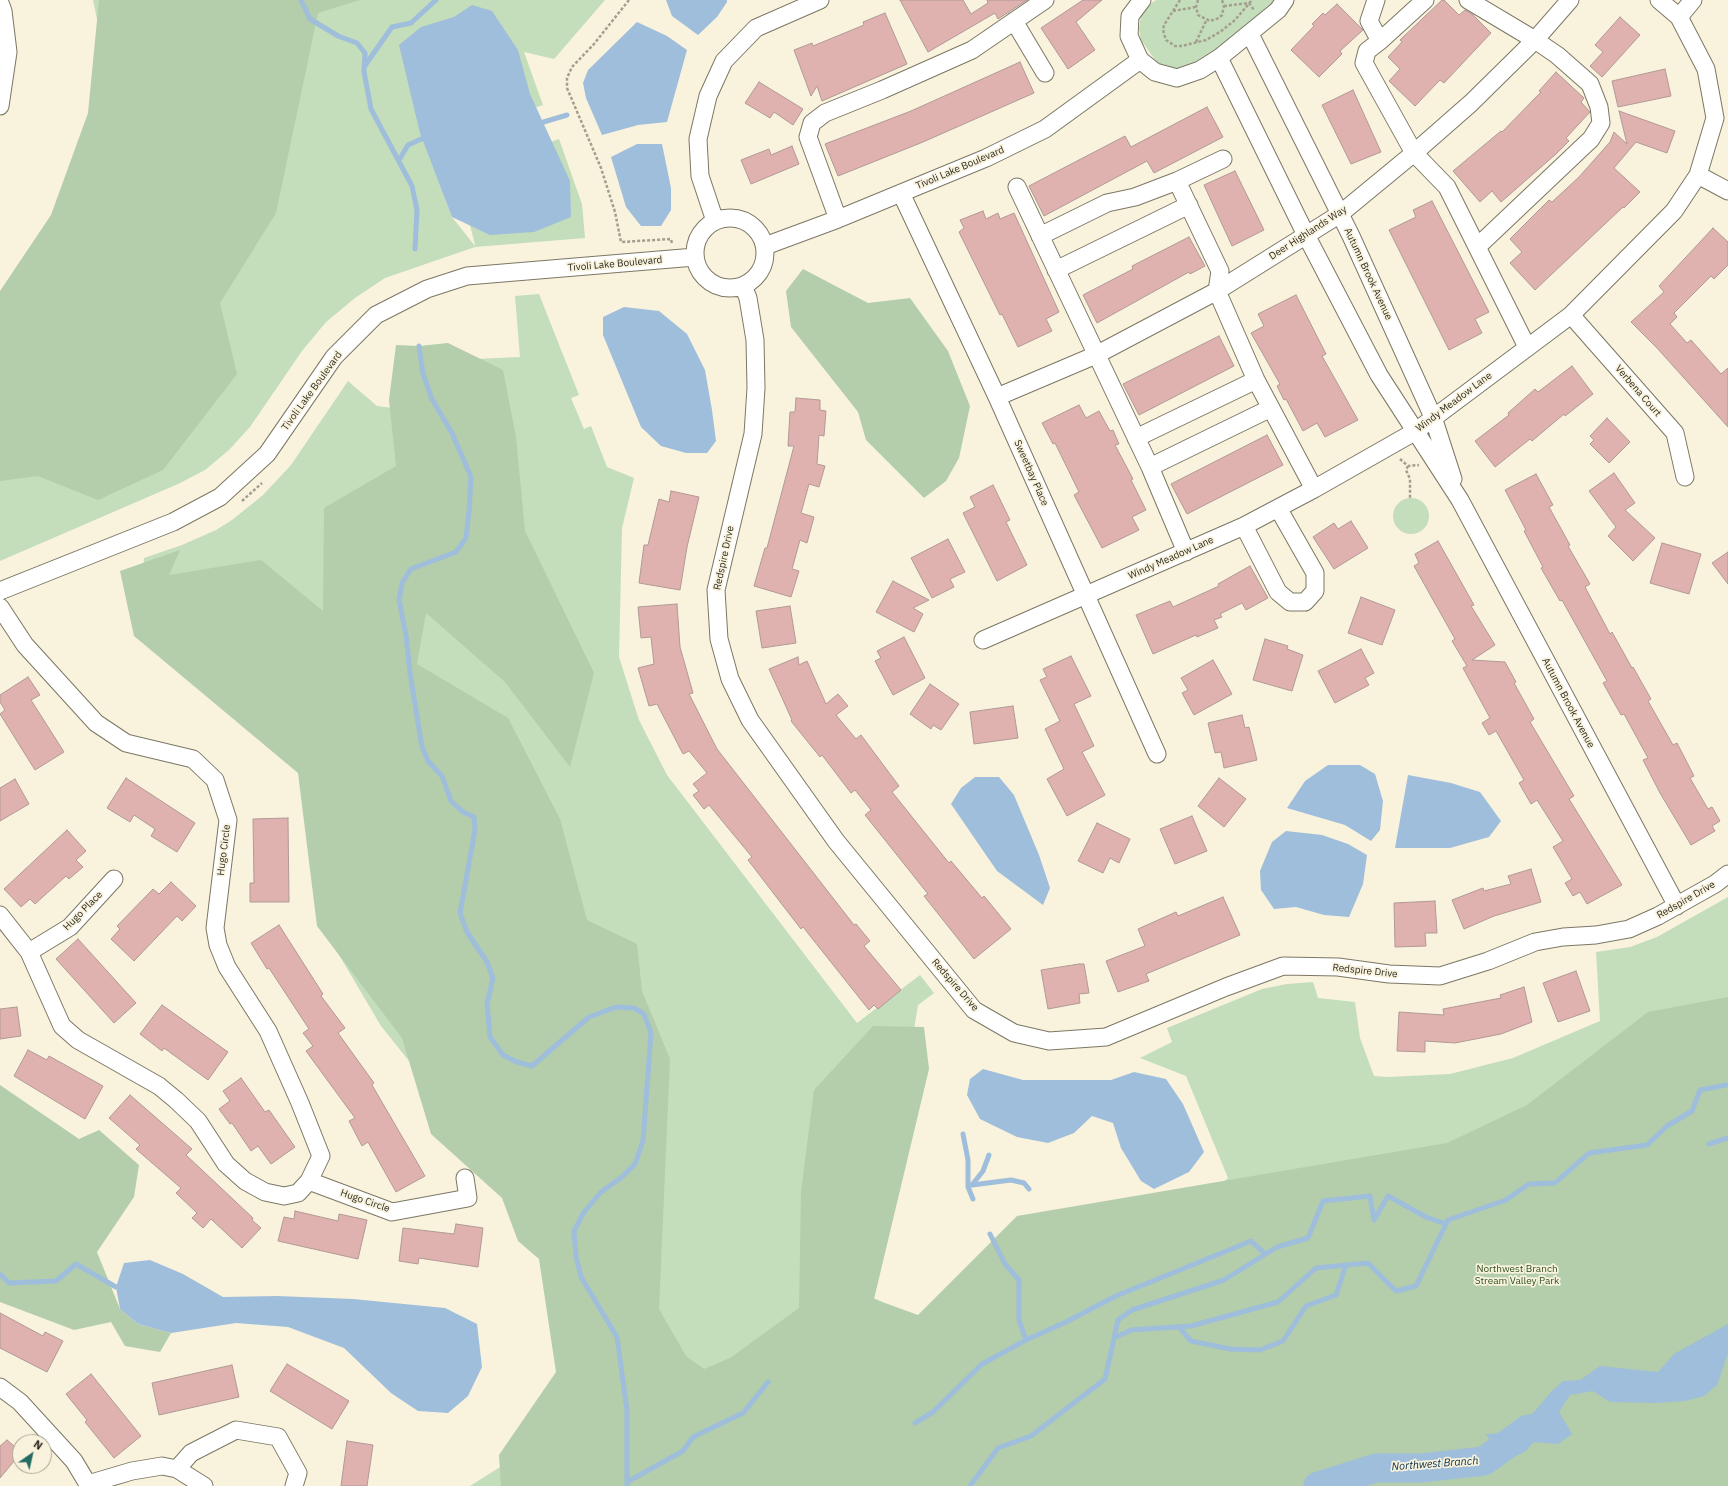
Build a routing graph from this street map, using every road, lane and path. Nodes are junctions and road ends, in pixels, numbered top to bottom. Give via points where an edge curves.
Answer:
1 (629, 0) edge
2 (820, 0) edge
3 (1045, 0) edge
4 (1142, 0) edge
5 (1180, 0) edge
6 (1198, 0) edge
7 (1222, 0) edge
8 (1252, 0) edge
9 (1285, 0) edge
10 (1376, 0) edge
11 (1425, 0) edge
12 (1468, 0) edge
13 (1570, 0) edge
14 (1659, 0) edge
15 (1693, 0) edge
16 (0, 3) edge
17 (1249, 3) junction
18 (1224, 6) junction
19 (1196, 8) junction
20 (1172, 11) junction
21 (1258, 15) dead end
22 (1679, 17) junction
23 (1014, 21) junction
24 (1206, 21) junction
25 (1250, 34) junction
26 (1535, 40) junction
27 (1380, 41) junction
28 (1196, 42) junction
29 (1219, 58) junction
30 (1140, 60) junction
31 (1045, 73) dead end
32 (0, 106) edge
33 (1414, 153) junction
34 (1223, 159) dead end
35 (1698, 176) junction
36 (1177, 181) junction
37 (1017, 187) dead end
38 (1728, 191) edge
39 (901, 193) junction
40 (1189, 205) junction
41 (1340, 214) junction
42 (838, 219) junction
43 (715, 221) junction
44 (1306, 234) junction
45 (1040, 236) junction
46 (671, 239) dead end
47 (765, 246) junction
48 (1478, 246) junction
49 (695, 257) junction
50 (1056, 270) junction
51 (743, 286) junction
52 (1217, 291) junction
53 (1571, 315) junction
54 (1527, 347) junction
55 (1096, 355) junction
56 (1256, 380) junction
57 (997, 397) junction
58 (1271, 408) junction
59 (1433, 417) junction
60 (1416, 431) junction
61 (1136, 438) junction
62 (1397, 456) dead end
63 (1420, 465) dead end
64 (1408, 466) junction
65 (1150, 467) junction
66 (1685, 477) dead end
67 (264, 481) dead end
68 (1314, 489) junction
69 (1410, 498) dead end
70 (1460, 500) junction
71 (238, 504) dead end
72 (1278, 508) junction
73 (1244, 526) junction
74 (1186, 552) junction
75 (0, 591) edge
76 (1087, 596) junction
77 (0, 607) edge
78 (983, 640) dead end
79 (1157, 754) dead end
80 (1728, 874) edge
81 (114, 879) dead end
82 (1677, 906) junction
83 (0, 915) edge
84 (29, 952) junction
85 (465, 1178) dead end
86 (310, 1181) junction
87 (0, 1387) edge
88 (177, 1469) junction
89 (89, 1485) edge
90 (204, 1486) edge
91 (294, 1486) edge

1 - 46 path via 572,67 567,78 567,88 601,168 616,212 621,242
2 - 43 street via 756,28 724,61 714,82 698,139 700,176
3 - 23 street
4 - 30 street via 1130,16 1129,36
5 - 20 path
6 - 19 path
7 - 18 path
8 - 17 path
9 - 25 street via 1278,10
10 - 27 street via 1370,21
11 - 27 street
12 - 26 street
13 - 26 street, Deer Highlands Way
14 - 22 street, Windy Meadow Lane
15 - 22 street
16 - 32 street via 8,52
17 - 18 path
17 - 21 path
17 - 28 path via 1235,20 1220,32
18 - 24 path via 1219,18
19 - 20 path
19 - 24 path via 1198,15
20 - 28 path via 1164,24 1166,40 1175,46
22 - 35 street, Windy Meadow Lane via 1706,69 1715,118
23 - 31 street
23 - 42 street via 972,50 824,113 812,123 808,137
24 - 28 path
25 - 29 street
25 - 41 street, Autumn Brook Avenue
26 - 33 street, Deer Highlands Way via 1471,103
26 - 48 street via 1557,55 1590,84 1600,107 1601,123 1591,140
27 - 33 street via 1367,51 1364,63
29 - 30 street via 1200,70 1177,78 1155,72
29 - 44 street, Autumn Brook Avenue
30 - 39 street, Tivoli Lake Boulevard via 1045,129 986,158
33 - 41 street, Deer Highlands Way
33 - 48 street via 1447,187
34 - 36 street
35 - 38 street
35 - 53 street, Windy Meadow Lane via 1674,211
36 - 40 street
36 - 45 street via 1135,197 1107,203
37 - 45 street
39 - 42 street, Tivoli Lake Boulevard
39 - 57 street, Sweetbay Place
40 - 50 street
40 - 52 street via 1220,272
41 - 44 street, Deer Highlands Way
41 - 59 street, Autumn Brook Avenue
42 - 47 street, Tivoli Lake Boulevard
43 - 47 street via 736,218 746,221 755,228
43 - 49 street via 699,236 695,246
44 - 52 street, Deer Highlands Way
44 - 60 street, Autumn Brook Avenue via 1379,374
45 - 50 street
47 - 51 street via 763,266 752,282
48 - 54 street
49 - 51 street via 703,277 712,283 722,288
49 - 75 street, Tivoli Lake Boulevard via 467,276 427,289 376,315 334,357 267,454 220,497 173,522
50 - 55 street
51 - 82 street, Redspire Drive via 748,298 755,340 756,388 753,434 716,590 719,639 730,679 750,720 836,841 974,1010 1014,1034 1049,1042 1106,1037 1283,966 1338,966 1388,974 1440,976 1488,961 1535,942 1629,929
52 - 55 street, Deer Highlands Way
52 - 56 street
53 - 54 street, Windy Meadow Lane
53 - 66 street, Verbena Court via 1675,433
54 - 59 street, Windy Meadow Lane
55 - 57 street, Deer Highlands Way
55 - 61 street
56 - 58 street
56 - 61 street
57 - 76 street, Sweetbay Place
58 - 65 street
58 - 68 street
59 - 60 street, Windy Meadow Lane
59 - 70 street, Autumn Brook Avenue
60 - 68 street, Windy Meadow Lane
60 - 70 street, Autumn Brook Avenue
61 - 65 street
62 - 64 path
63 - 64 path
64 - 69 path via 1406,470 1410,479
65 - 74 street
67 - 71 path
68 - 72 street, Windy Meadow Lane
70 - 82 street, Autumn Brook Avenue
72 - 73 street, Windy Meadow Lane
72 - 73 street via 1315,573 1315,591 1305,602 1290,602 1278,592
73 - 74 street, Windy Meadow Lane
74 - 76 street, Windy Meadow Lane
76 - 78 street, Windy Meadow Lane
76 - 79 street, Sweetbay Place
77 - 86 street, Hugo Circle via 25,645 96,723 126,743 193,759 215,780 228,820 214,928 218,946 227,967 268,1031 300,1103 320,1156
80 - 82 street, Redspire Drive
81 - 84 street, Hugo Place via 70,927
83 - 84 street
84 - 86 street via 62,1026 78,1040 159,1086 176,1100 198,1121 226,1164 245,1181 265,1192 284,1196 298,1192
85 - 86 street, Hugo Circle via 468,1198 392,1212
87 - 89 street via 20,1402 74,1461
88 - 89 street via 162,1466 132,1471
88 - 90 street
88 - 91 street via 191,1453 236,1430 278,1437 298,1473

